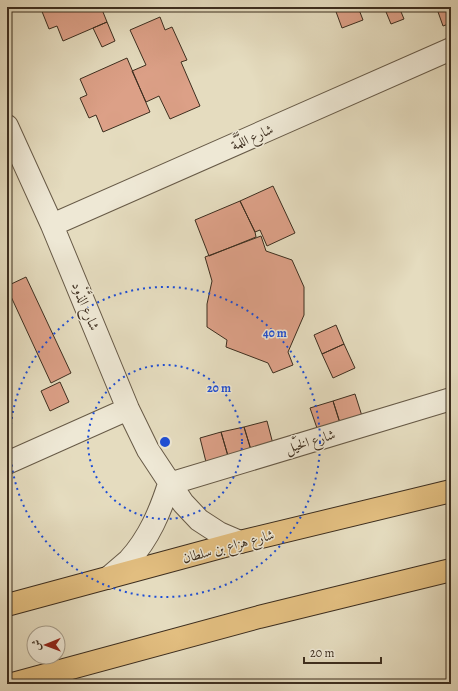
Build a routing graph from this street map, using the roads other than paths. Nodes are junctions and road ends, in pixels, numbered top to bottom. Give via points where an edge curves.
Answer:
1 (451, 49) edge
2 (7, 126) edge
3 (52, 225) junction
4 (451, 399) edge
5 (128, 409) junction
6 (7, 463) edge
7 (169, 484) junction
8 (451, 491) edge
9 (240, 542) junction
10 (451, 570) edge
11 (108, 578) junction
12 (7, 605) edge
13 (12, 684) edge

1 - 3 street, شارع اللَّمَّة
2 - 3 street, شارع الذَّوْد
3 - 5 street, شارع الذَّوْد
4 - 7 street, شارع الخَيْل
5 - 6 street
5 - 7 street, شارع الذَّوْد via 148,450
7 - 9 street, شارع الذَّوْد via 199,520
7 - 11 street via 160,512 146,537 129,559
8 - 9 main road, شارع هزاع بن سلطان
9 - 11 main road, شارع هزاع بن سلطان
10 - 13 main road via 259,617
11 - 12 main road, شارع هزاع بن سلطان

